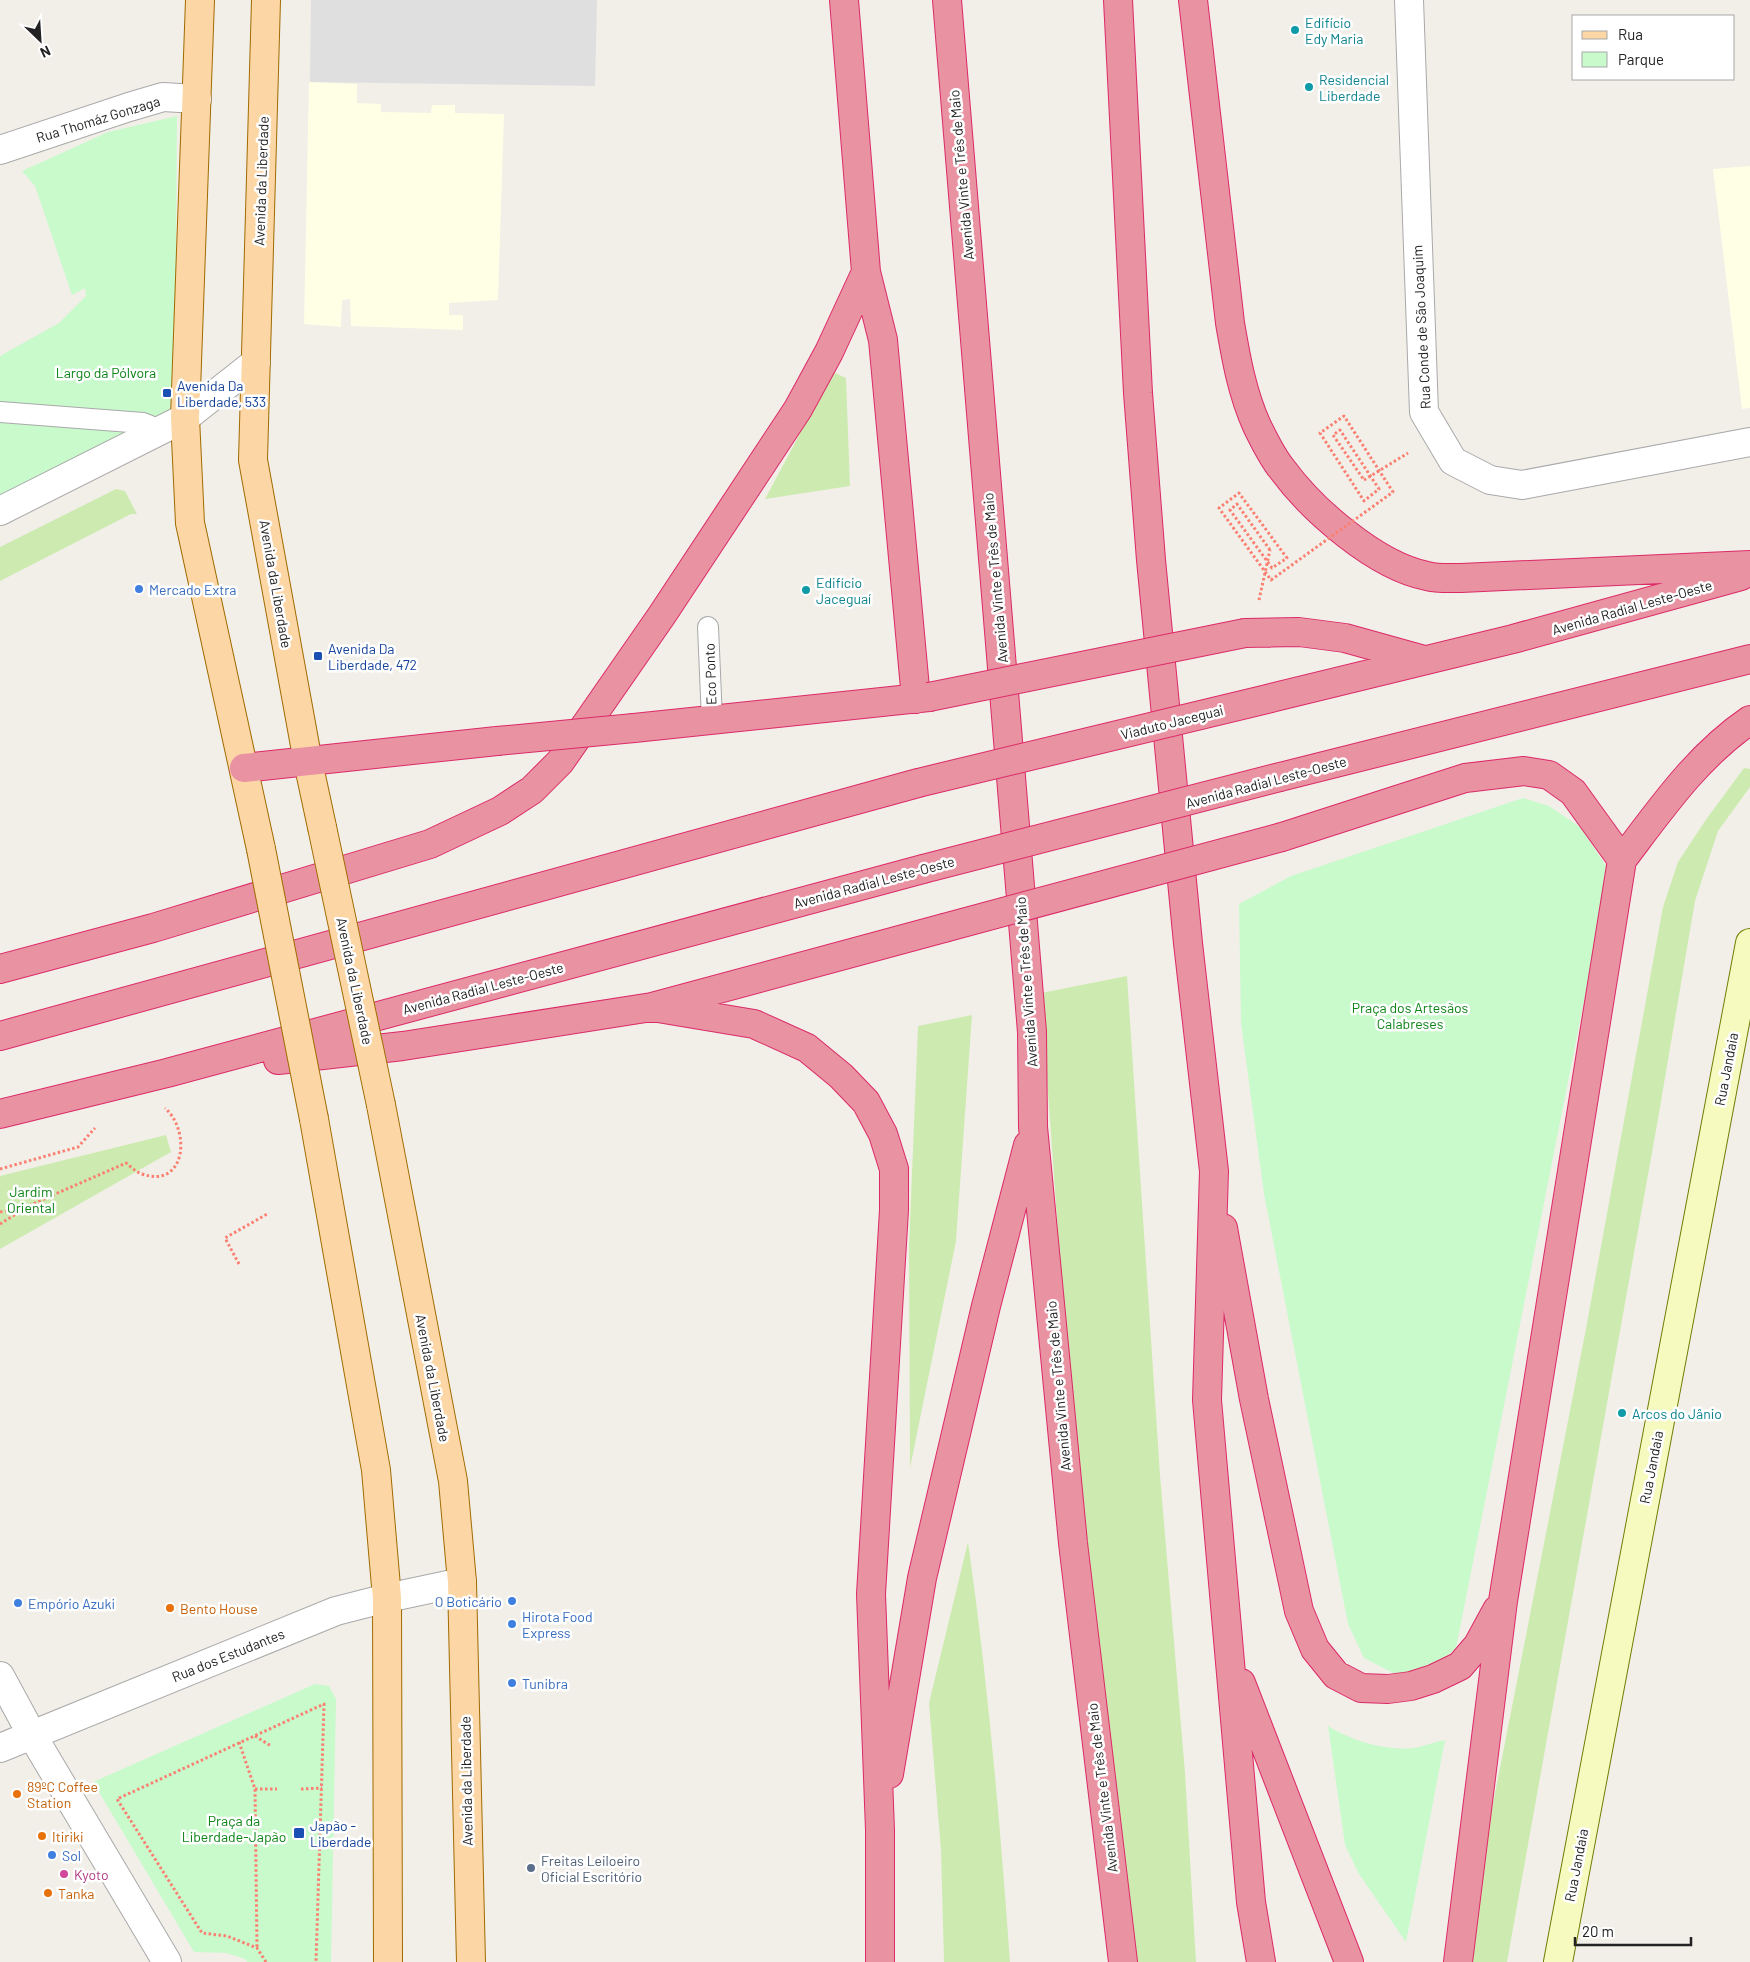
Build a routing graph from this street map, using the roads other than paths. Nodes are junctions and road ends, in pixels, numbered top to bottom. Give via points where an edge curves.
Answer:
1 (200, 0) edge
2 (266, 0) edge
3 (844, 0) edge
4 (947, 0) edge
5 (1118, 0) edge
6 (1194, 0) edge
7 (1408, 0) edge
8 (197, 99) junction
9 (0, 150) edge
10 (866, 272) junction
11 (256, 362) junction
12 (0, 412) edge
13 (186, 418) junction
14 (160, 430) junction
15 (1750, 442) edge
16 (0, 511) edge
17 (1750, 564) edge
18 (1750, 573) edge
19 (708, 627) dead end
20 (1750, 659) edge
21 (1426, 661) junction
22 (922, 698) junction
23 (712, 720) junction
24 (1750, 720) edge
25 (308, 762) junction
26 (244, 768) junction
27 (1622, 860) junction
28 (1750, 943) edge
29 (0, 969) edge
30 (652, 1007) junction
31 (0, 1036) edge
32 (168, 1073) junction
33 (0, 1114) edge
34 (1033, 1127) junction
35 (1214, 1171) junction
36 (462, 1582) junction
37 (387, 1598) junction
38 (1503, 1600) junction
39 (1228, 1652) junction
40 (0, 1676) edge
41 (32, 1735) junction
42 (0, 1748) edge
43 (880, 1830) junction
44 (167, 1962) edge
45 (388, 1962) edge
46 (471, 1962) edge
47 (880, 1962) edge
48 (1123, 1962) edge
49 (1262, 1962) edge
50 (1349, 1962) edge
51 (1458, 1962) edge
52 (1558, 1962) edge

1 - 8 main road
2 - 11 main road, Avenida da Liberdade
3 - 10 highway
4 - 34 highway, Avenida Vinte e Três de Maio via 1032,1032
5 - 35 highway via 1150,560
6 - 17 highway via 1230,323 1239,375 1257,425 1281,469 1315,507 1362,546 1398,566 1427,576 1461,578
7 - 15 street, Rua Conde de São Joaquim via 1424,412 1452,461 1490,480 1522,485
8 - 9 street, Rua Thomáz Gonzaga via 163,97
8 - 13 main road
10 - 22 highway via 883,340
10 - 29 highway via 798,409 560,762 532,790 500,811 430,844 153,928
11 - 13 street
11 - 25 main road, Avenida da Liberdade via 253,460
12 - 14 lane via 143,423
13 - 14 street
13 - 26 main road via 190,523
14 - 16 street
18 - 21 highway, Avenida Radial Leste-Oeste via 1513,640
19 - 23 lane, Eco Ponto
20 - 32 highway, Avenida Radial Leste-Oeste, bridge via 923,869
21 - 22 highway, bridge via 1345,638 1299,632 1248,633
21 - 31 highway, Viaduto Jaceguai, bridge via 918,783
22 - 23 highway
23 - 25 highway, bridge
24 - 27 highway via 1732,732 1692,770
25 - 26 highway
25 - 36 main road, Avenida da Liberdade, bridge via 381,1105 453,1481
26 - 37 main road, bridge via 314,1119 376,1470
27 - 30 highway, bridge via 1573,792 1549,776 1524,771 1465,778 1282,836
27 - 38 highway
28 - 52 main road, Rua Jandaia
30 - 32 highway via 404,1046
30 - 43 highway via 754,1024 807,1048 866,1102 883,1134 894,1169 871,1594
32 - 33 highway, Avenida Radial Leste-Oeste
34 - 43 highway via 986,1306 922,1578
34 - 48 highway, Avenida Vinte e Três de Maio via 1073,1543
35 - 38 highway via 1254,1399 1299,1611 1315,1650 1336,1675 1361,1688 1388,1690 1411,1686 1460,1666 1478,1645
35 - 39 highway via 1207,1400
36 - 37 street, Rua dos Estudantes
36 - 46 main road, Avenida da Liberdade
37 - 41 street, Rua dos Estudantes via 336,1611
37 - 45 main road
38 - 51 highway
39 - 49 highway via 1252,1902
39 - 50 highway
40 - 41 street
41 - 42 street, Rua dos Estudantes
41 - 44 street
43 - 47 highway

